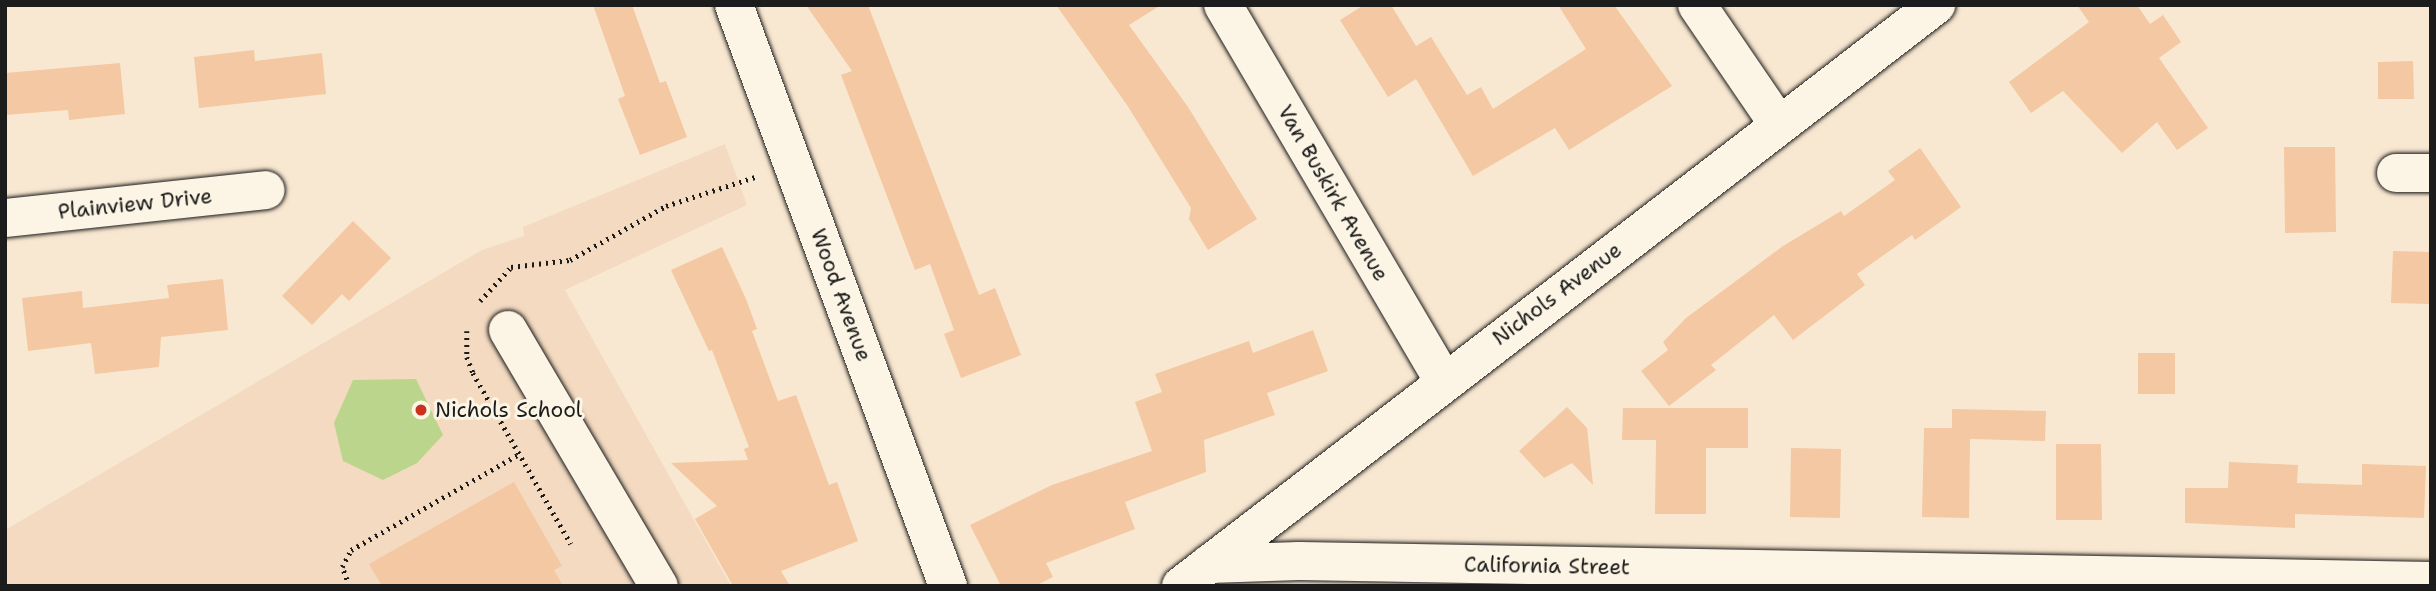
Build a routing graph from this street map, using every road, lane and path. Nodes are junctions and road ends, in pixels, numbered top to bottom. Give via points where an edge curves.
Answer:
1 (734, 5) edge
2 (1223, 5) edge
3 (1697, 5) edge
4 (1936, 5) edge
5 (1779, 125) junction
6 (766, 173) dead end
7 (265, 190) dead end
8 (5, 218) edge
9 (477, 307) dead end
10 (470, 321) dead end
11 (508, 330) dead end
12 (1444, 380) junction
13 (519, 454) junction
14 (571, 544) dead end
15 (1195, 575) edge
16 (2431, 581) edge
17 (349, 586) edge
18 (659, 586) edge
19 (948, 586) edge

1 - 19 street, Wood Avenue
2 - 12 street, Van Buskirk Avenue
3 - 5 street
4 - 5 street, Nichols Avenue
5 - 12 street, Nichols Avenue
6 - 9 path via 666,206 570,260 512,267 494,281
7 - 8 street, Plainview Drive
10 - 13 path via 467,357
11 - 18 street
12 - 15 street, Nichols Avenue
13 - 14 path
13 - 17 path via 351,550 342,567
15 - 16 street, California Street via 1313,562

